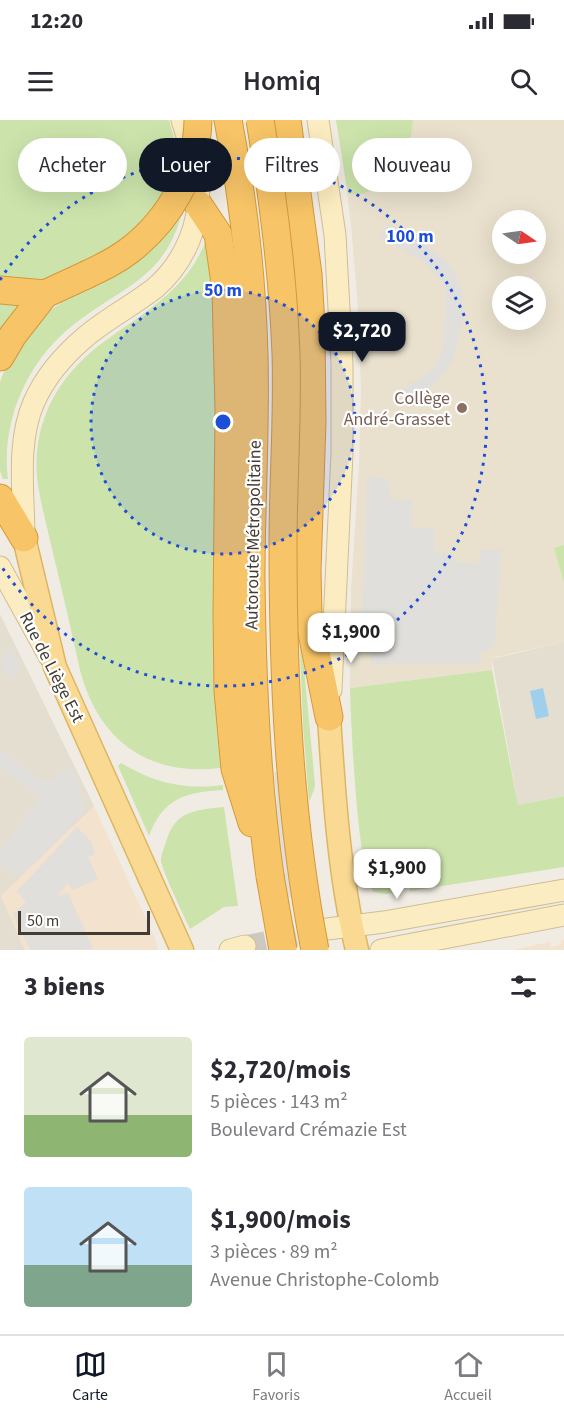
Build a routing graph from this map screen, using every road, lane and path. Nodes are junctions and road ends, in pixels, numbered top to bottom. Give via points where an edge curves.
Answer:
1 (182, 120) edge
2 (198, 120) edge
3 (228, 120) edge
4 (260, 120) edge
5 (287, 120) edge
6 (318, 120) edge
7 (198, 204) junction
8 (0, 290) edge
9 (45, 294) junction
10 (0, 357) edge
11 (0, 498) edge
12 (24, 538) junction
13 (0, 567) edge
14 (55, 668) junction
15 (329, 717) junction
16 (270, 876) junction
17 (564, 890) edge
18 (564, 915) edge
19 (351, 925) junction
20 (321, 939) edge
21 (182, 950) edge
22 (283, 950) edge
23 (357, 950) edge
24 (381, 950) edge

1 - 7 main road via 196,170
2 - 9 highway, bridge via 188,174 158,222 116,259
3 - 16 highway, Autoroute Métropolitaine via 253,320 252,671
4 - 20 highway, Autoroute Métropolitaine, bridge via 278,245 286,352 283,590 287,718 298,843
5 - 15 highway via 308,274 312,423 308,613
6 - 15 main road via 335,235 343,393
7 - 12 main road via 191,236 172,270 153,289 71,349 38,393 28,417 24,442
7 - 16 highway via 218,234 226,290 230,411 228,691 235,769
8 - 9 highway
9 - 10 highway
11 - 12 highway
12 - 14 main road
13 - 14 main road, Rue de Liège Est
14 - 21 main road, Rue de Liège Est
15 - 19 main road
16 - 22 highway, Autoroute Métropolitaine, bridge
17 - 19 main road
18 - 24 main road
19 - 20 main road
19 - 23 main road

